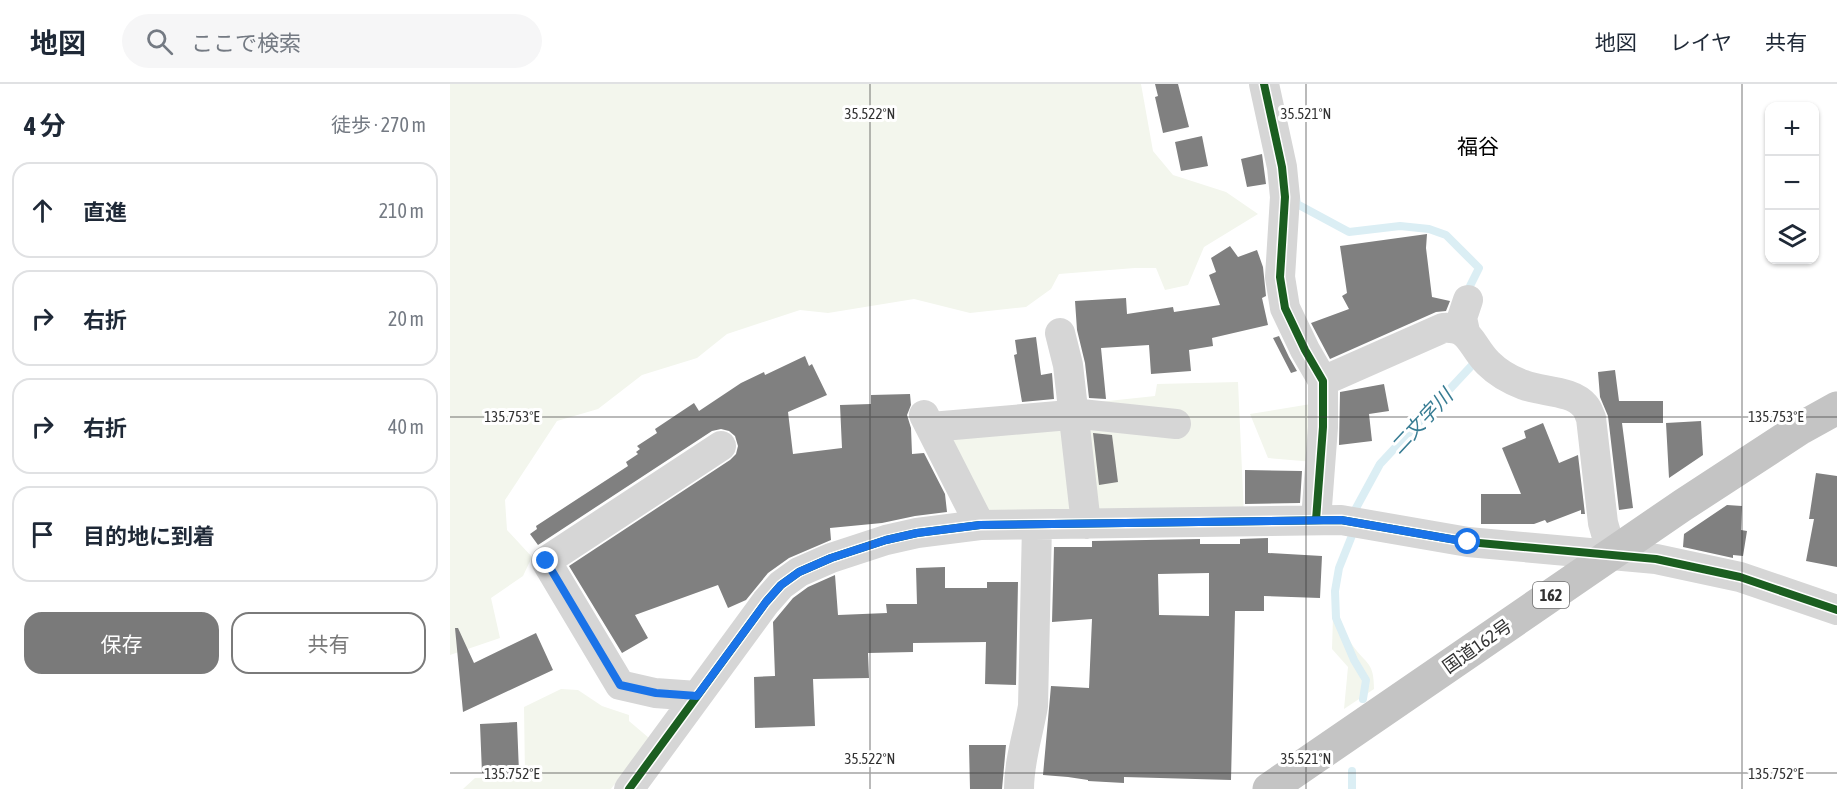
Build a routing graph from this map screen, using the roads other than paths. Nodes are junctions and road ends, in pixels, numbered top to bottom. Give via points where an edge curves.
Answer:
1 (1264, 84) edge
2 (1468, 300) dead end
3 (1466, 332) junction
4 (1060, 333) dead end
5 (1323, 381) junction
6 (1837, 408) edge
7 (1074, 415) junction
8 (1176, 424) dead end
9 (721, 446) dead end
10 (1316, 520) junction
11 (1086, 524) junction
12 (980, 525) junction
13 (1037, 525) junction
14 (1611, 554) junction
15 (1837, 610) edge
16 (697, 696) junction
17 (629, 789) edge
18 (1019, 789) edge
19 (1269, 789) edge

1 - 5 street via 1285,197 1280,277 1285,308
2 - 3 street via 1462,318
3 - 5 street via 1443,328
3 - 14 street via 1489,364 1506,377 1576,398 1587,407
4 - 7 street
5 - 10 street
6 - 14 highway, 国道162号 / 162
7 - 8 street
7 - 11 street
7 - 12 street via 928,421
9 - 16 street via 546,561 620,685
10 - 11 street
10 - 14 street via 1380,525 1468,542
11 - 13 street
12 - 13 street
12 - 16 street via 886,540 799,572 766,602
13 - 18 street via 1033,706
14 - 15 street via 1740,577
14 - 19 highway, 国道162号 / 162
16 - 17 street

